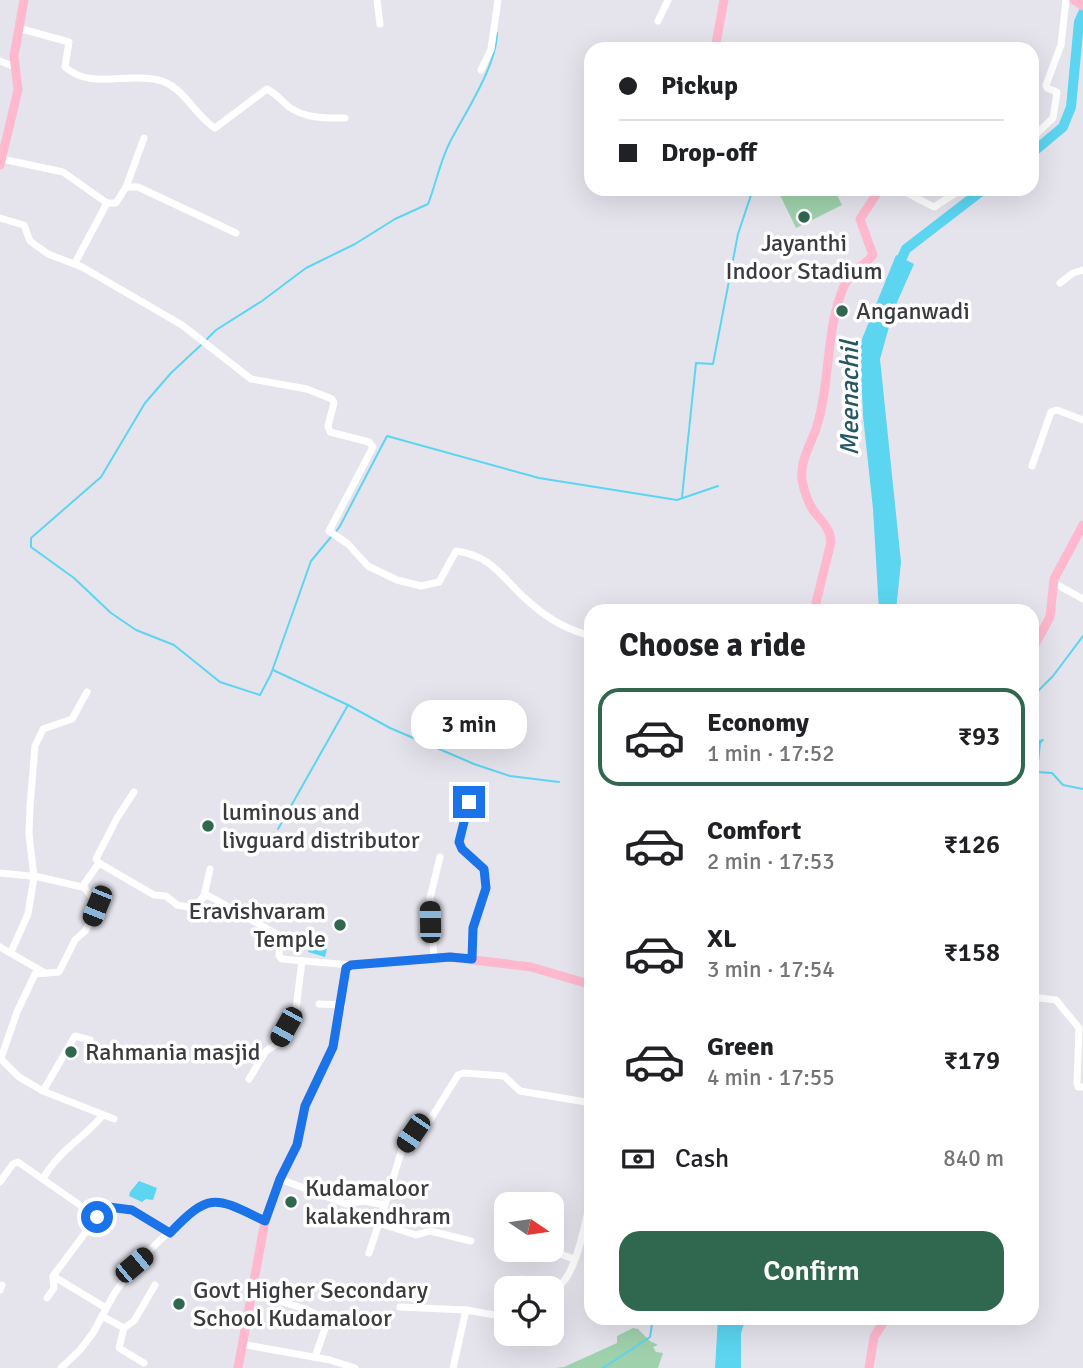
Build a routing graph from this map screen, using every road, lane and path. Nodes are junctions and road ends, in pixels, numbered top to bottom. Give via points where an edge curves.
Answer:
1 (24, 0) edge
2 (377, 0) edge
3 (498, 0) edge
4 (668, 0) edge
5 (724, 0) edge
6 (1066, 0) edge
7 (1074, 0) edge
8 (1083, 6) edge
9 (658, 21) dead end
10 (380, 24) dead end
11 (18, 28) junction
12 (716, 42) edge
13 (0, 61) edge
14 (15, 66) junction
15 (481, 70) dead end
16 (345, 118) dead end
17 (1039, 130) edge
18 (144, 138) dead end
19 (1, 162) edge
20 (126, 187) junction
21 (875, 196) edge
22 (913, 196) edge
23 (951, 196) edge
24 (107, 203) junction
25 (0, 218) edge
26 (236, 233) dead end
27 (75, 263) junction
28 (1083, 270) edge
29 (1060, 283) dead end
30 (1083, 419) edge
31 (1032, 466) dead end
32 (1083, 524) edge
33 (1054, 583) junction
34 (1083, 599) edge
35 (816, 604) edge
36 (584, 633) edge
37 (1039, 637) edge
38 (86, 692) dead end
39 (464, 791) dead end
40 (134, 792) dead end
41 (440, 857) dead end
42 (99, 863) junction
43 (210, 870) dead end
44 (0, 873) edge
45 (34, 877) junction
46 (83, 886) junction
47 (204, 896) junction
48 (0, 947) edge
49 (10, 952) junction
50 (434, 958) junction
51 (472, 959) junction
52 (302, 961) junction
53 (351, 965) junction
54 (46, 973) junction
55 (584, 983) edge
56 (1039, 998) edge
57 (319, 1004) dead end
58 (342, 1005) junction
59 (90, 1040) dead end
60 (0, 1058) edge
61 (249, 1079) dead end
62 (1083, 1087) edge
63 (43, 1091) junction
64 (584, 1100) edge
65 (103, 1115) junction
66 (114, 1119) dead end
67 (43, 1178) junction
68 (280, 1179) junction
69 (0, 1182) edge
70 (385, 1205) junction
71 (97, 1217) junction
72 (265, 1221) junction
73 (379, 1223) junction
74 (584, 1223) edge
75 (170, 1233) junction
76 (471, 1241) dead end
77 (369, 1253) dead end
78 (564, 1255) edge
79 (574, 1259) junction
80 (53, 1276) junction
81 (564, 1280) edge
82 (155, 1285) dead end
83 (251, 1292) junction
84 (47, 1298) dead end
85 (400, 1307) dead end
86 (466, 1310) junction
87 (104, 1312) junction
88 (494, 1315) edge
89 (882, 1325) edge
90 (124, 1328) junction
91 (242, 1344) junction
92 (315, 1357) junction
93 (144, 1363) dead end
94 (328, 1364) edge
95 (61, 1368) edge
96 (238, 1368) edge
97 (355, 1368) edge
98 (453, 1368) edge
99 (869, 1368) edge

1 - 11 main road
2 - 10 street
3 - 15 street via 491,49
4 - 9 street
5 - 12 main road
6 - 17 street via 1061,45 1046,85 1057,92 1055,113
7 - 8 main road
11 - 14 main road
11 - 16 street via 69,42 65,66 79,78 163,81 215,128 267,89 303,114
13 - 14 street
14 - 19 main road via 18,90
18 - 20 street
19 - 24 street via 63,172
20 - 24 street via 116,202
20 - 26 street via 138,187
21 - 35 main road via 860,219 873,255 843,288 832,329 822,406 802,461 806,496 831,542
22 - 23 street via 934,207
24 - 27 street
25 - 27 street via 22,223 30,241 48,254
27 - 36 street via 171,318 253,380 332,398 330,432 372,445 332,534 368,566 421,586 439,582 456,551 473,553 534,607
28 - 29 street
30 - 31 street via 1051,412
32 - 33 main road
33 - 34 street
33 - 37 main road via 1050,617
38 - 45 street via 72,719 43,729 35,746 29,834
39 - 51 street via 469,802 459,842 484,869 486,888 473,928
40 - 42 street via 96,859
41 - 50 street via 430,898
42 - 46 street
42 - 47 street via 177,905 197,906
43 - 47 street
44 - 45 street
45 - 46 street
45 - 49 street via 28,914
46 - 54 street via 100,898 92,919 59,972
47 - 52 street via 280,936 282,959
48 - 49 street
49 - 54 street
50 - 51 main road
50 - 53 main road
51 - 55 main road via 531,967
52 - 53 street
52 - 61 street via 296,1009 277,1044 266,1051
53 - 58 main road via 346,968
54 - 60 street via 35,974
56 - 62 street via 1056,1000 1079,1028 1077,1083
57 - 58 street
58 - 68 main road via 333,1047 305,1106 297,1145
59 - 63 street via 75,1036
60 - 63 street via 19,1077
63 - 65 street
64 - 70 street via 520,1091 504,1076 458,1075 430,1120 402,1149
65 - 66 street
65 - 67 street via 52,1161
67 - 69 street via 18,1162
67 - 71 street
68 - 70 street via 346,1204
68 - 72 main road
70 - 73 street
71 - 75 street via 109,1207 132,1210
71 - 80 street
72 - 75 street via 212,1201 192,1210
72 - 83 main road
73 - 76 street via 416,1235 430,1231
73 - 77 street
74 - 79 street
75 - 87 street via 134,1265
78 - 79 street
79 - 81 street
80 - 84 street via 54,1287
80 - 87 street
82 - 90 street via 134,1321
83 - 91 main road
83 - 92 street via 328,1320
85 - 86 street
86 - 88 street
86 - 98 street
87 - 90 street
87 - 95 street via 80,1350
89 - 99 main road via 874,1337
90 - 93 street via 119,1348
91 - 92 street
91 - 96 main road
92 - 94 street
94 - 97 street

